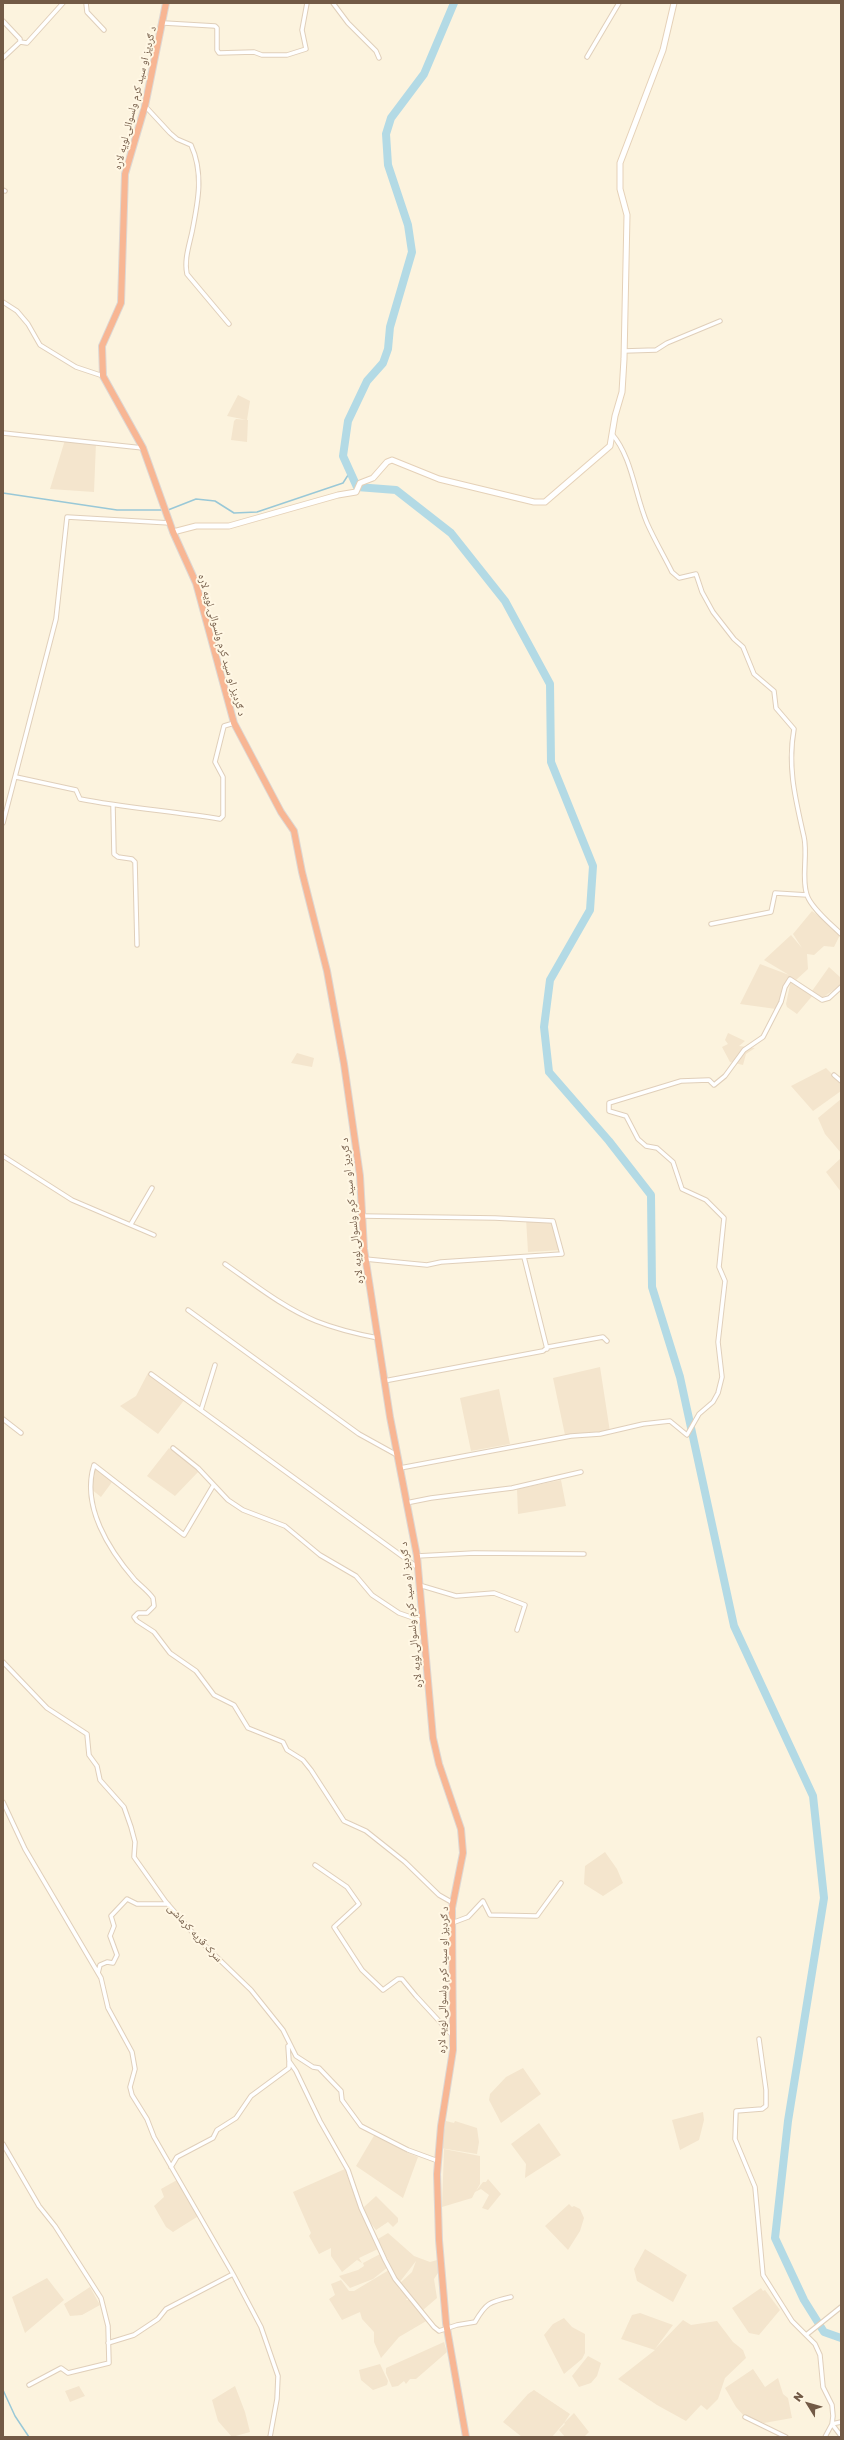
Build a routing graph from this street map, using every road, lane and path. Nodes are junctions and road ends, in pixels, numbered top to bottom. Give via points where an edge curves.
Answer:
1 (63, 3) edge
2 (86, 3) edge
3 (166, 3) edge
4 (307, 3) edge
5 (333, 3) edge
6 (619, 3) edge
7 (674, 3) edge
8 (3, 21) edge
9 (164, 23) junction
10 (104, 30) dead end
11 (20, 42) junction
12 (587, 57) dead end
13 (3, 58) edge
14 (379, 58) dead end
15 (145, 106) junction
16 (3, 302) edge
17 (720, 321) dead end
18 (229, 324) dead end
19 (624, 352) junction
20 (103, 376) junction
21 (3, 433) edge
22 (612, 434) junction
23 (143, 448) junction
24 (171, 523) junction
25 (174, 532) junction
26 (234, 723) junction
27 (16, 777) junction
28 (114, 806) junction
29 (5, 807) edge
30 (3, 823) edge
31 (807, 896) junction
32 (711, 924) dead end
33 (841, 934) edge
34 (137, 945) dead end
35 (841, 987) edge
36 (834, 1075) dead end
37 (841, 1081) edge
38 (3, 1156) edge
39 (152, 1188) dead end
40 (362, 1216) junction
41 (131, 1224) junction
42 (154, 1235) dead end
43 (524, 1257) junction
44 (366, 1259) junction
45 (225, 1264) dead end
46 (188, 1310) dead end
47 (378, 1338) junction
48 (608, 1341) dead end
49 (547, 1350) junction
50 (215, 1365) dead end
51 (151, 1374) dead end
52 (384, 1381) junction
53 (201, 1410) junction
54 (3, 1419) edge
55 (21, 1433) dead end
56 (173, 1448) dead end
57 (398, 1456) junction
58 (400, 1468) junction
59 (581, 1472) dead end
60 (213, 1486) junction
61 (406, 1503) junction
62 (584, 1554) dead end
63 (417, 1556) junction
64 (417, 1567) junction
65 (419, 1585) junction
66 (422, 1621) junction
67 (517, 1630) dead end
68 (3, 1662) edge
69 (3, 1802) edge
70 (315, 1864) dead end
71 (561, 1883) dead end
72 (453, 1903) junction
73 (168, 1904) junction
74 (452, 1923) junction
75 (98, 1973) junction
76 (453, 2035) junction
77 (759, 2039) dead end
78 (288, 2045) junction
79 (289, 2061) junction
80 (3, 2144) edge
81 (438, 2162) junction
82 (171, 2167) junction
83 (233, 2274) junction
84 (511, 2296) dead end
85 (841, 2307) edge
86 (447, 2329) junction
87 (806, 2334) junction
88 (108, 2343) junction
89 (29, 2385) dead end
90 (745, 2417) dead end
91 (841, 2422) edge
92 (832, 2424) junction
93 (841, 2436) edge
94 (270, 2437) edge
95 (466, 2437) edge
96 (786, 2437) edge
97 (825, 2437) edge

1 - 11 street via 27,43
2 - 10 street via 86,11
3 - 9 highway, د ګردیز او سید کرم ولسوالۍ لویه لاره
4 - 9 street via 302,30 306,49 287,54 219,52 215,26
5 - 14 street via 348,23 376,51
6 - 12 street
7 - 19 street via 663,50 620,163 620,189 627,215
8 - 11 street
9 - 15 highway, د ګردیز او سید کرم ولسوالۍ لویه لاره
11 - 13 street
15 - 18 street via 170,133 190,144 193,150 198,164 200,193 188,247 187,274
15 - 20 highway, د ګردیز او سید کرم ولسوالۍ لویه لاره via 125,174 121,304 102,346
16 - 20 street via 18,311 40,345 76,367
17 - 19 street via 656,350
19 - 22 street via 622,392
20 - 23 highway, د ګردیز او سید کرم ولسوالۍ لویه لاره
21 - 23 street
22 - 25 street via 610,446 545,502 534,502 439,479 392,460 373,478 360,483 356,492 229,526 196,526
22 - 31 street via 630,471 647,523 672,572 679,578 696,574 713,612 743,647 754,674 774,691 776,708 794,729 790,749 796,807 804,837
23 - 24 highway, د ګردیز او سید کرم ولسوالۍ لویه لاره
24 - 25 highway, د ګردیز او سید کرم ولسوالۍ لویه لاره
24 - 27 street via 67,517 56,619
25 - 26 highway, د ګردیز او سید کرم ولسوالۍ لویه لاره via 196,583
26 - 28 street via 224,726 220,747 215,757 216,766 223,777 222,818
26 - 40 highway, د ګردیز او سید کرم ولسوالۍ لویه لاره via 294,831 327,971 344,1064 360,1176
27 - 28 street via 76,790 80,799
27 - 29 street
28 - 34 street via 114,854 135,862
29 - 30 street
31 - 32 street via 775,893 771,912
31 - 33 street
35 - 58 street via 829,998 822,1000 790,979 762,1037 744,1050 725,1076 714,1085 709,1080 681,1081 609,1103 610,1111 626,1116 638,1139 646,1146 657,1148 673,1162 682,1189 706,1200 724,1218 719,1267 725,1281 718,1342 722,1377 716,1397 699,1414 687,1435 670,1421 643,1424 600,1434 571,1436
36 - 37 street
38 - 41 street via 72,1200
39 - 41 street
40 - 43 street via 554,1221 562,1254
40 - 44 highway, د ګردیز او سید کرم ولسوالۍ لویه لاره
41 - 42 street
43 - 44 street via 427,1265
43 - 49 street
44 - 47 highway, د ګردیز او سید کرم ولسوالۍ لویه لاره
45 - 47 street via 307,1317 354,1333
46 - 57 street via 359,1434
47 - 52 highway, د ګردیز او سید کرم ولسوالۍ لویه لاره
48 - 49 street via 603,1337 548,1347
49 - 52 street
50 - 53 street
51 - 53 street
52 - 57 highway, د ګردیز او سید کرم ولسوالۍ لویه لاره
53 - 64 street
54 - 55 street
56 - 60 street via 198,1468
57 - 58 highway, د ګردیز او سید کرم ولسوالۍ لویه لاره
58 - 61 highway, د ګردیز او سید کرم ولسوالۍ لویه لاره
59 - 61 street via 512,1488
60 - 66 street via 243,1510 285,1526 320,1556 356,1576 372,1595 399,1613
60 - 72 street via 184,1535 94,1465 91,1477 93,1505 107,1544 153,1598 154,1606 147,1613 138,1613 134,1617 154,1632 170,1653 196,1671 214,1695 234,1705 248,1728 284,1742 287,1750 303,1760 344,1821 366,1831 406,1862 440,1896
61 - 63 highway, د ګردیز او سید کرم ولسوالۍ لویه لاره
62 - 63 street via 474,1553
63 - 64 highway, د ګردیز او سید کرم ولسوالۍ لویه لاره
64 - 65 highway, د ګردیز او سید کرم ولسوالۍ لویه لاره
65 - 66 highway, د ګردیز او سید کرم ولسوالۍ لویه لاره
65 - 67 street via 456,1596 494,1593 525,1605
66 - 72 highway, د ګردیز او سید کرم ولسوالۍ لویه لاره via 433,1738 461,1829 462,1853
68 - 73 street, سرک قریه کرماشی via 47,1708 87,1734 89,1755 97,1766 100,1780 124,1807 132,1827 134,1857
69 - 75 street via 25,1848
70 - 76 street via 347,1887 359,1904 334,1927 362,1970 383,1990 398,1979 402,1979
71 - 74 street via 537,1916 490,1915 483,1901 468,1917
72 - 74 highway, د ګردیز او سید کرم ولسوالۍ لویه لاره
73 - 75 street via 137,1904 127,1899 116,1909 111,1916 114,1926 110,1936 117,1955 113,1963 100,1965
73 - 78 street, سرک قریه کرماشی via 199,1940 251,1990 283,2030
74 - 76 highway, د ګردیز او سید کرم ولسوالۍ لویه لاره
75 - 82 street via 105,1988 108,2008 132,2052 135,2069 130,2087 132,2095
76 - 81 highway, د ګردیز او سید کرم ولسوالۍ لویه لاره
77 - 87 street via 766,2106 762,2109 736,2111 735,2139 755,2187 764,2275 792,2321
78 - 79 street
78 - 81 street, سرک قریه کرماشی via 296,2056 319,2068 341,2091 345,2106 361,2126
79 - 82 street via 289,2068 251,2096 236,2118 218,2130 213,2138 177,2157
79 - 86 street via 348,2170 361,2208 395,2279 434,2327 439,2331
80 - 88 street via 39,2206 55,2226 101,2298 108,2326
81 - 86 highway, د ګردیز او سید کرم ولسوالۍ لویه لاره via 439,2240
82 - 83 street
83 - 88 street via 166,2309 158,2319 134,2335
83 - 94 street via 261,2327 278,2376 277,2400
84 - 86 street via 484,2305 475,2322
85 - 87 street
86 - 95 highway, د ګردیز او سید کرم ولسوالۍ لویه لاره
87 - 92 street via 820,2354 823,2387 832,2405
88 - 89 street via 109,2363 68,2373 61,2368
90 - 96 street
91 - 92 street
92 - 93 street
92 - 97 street

